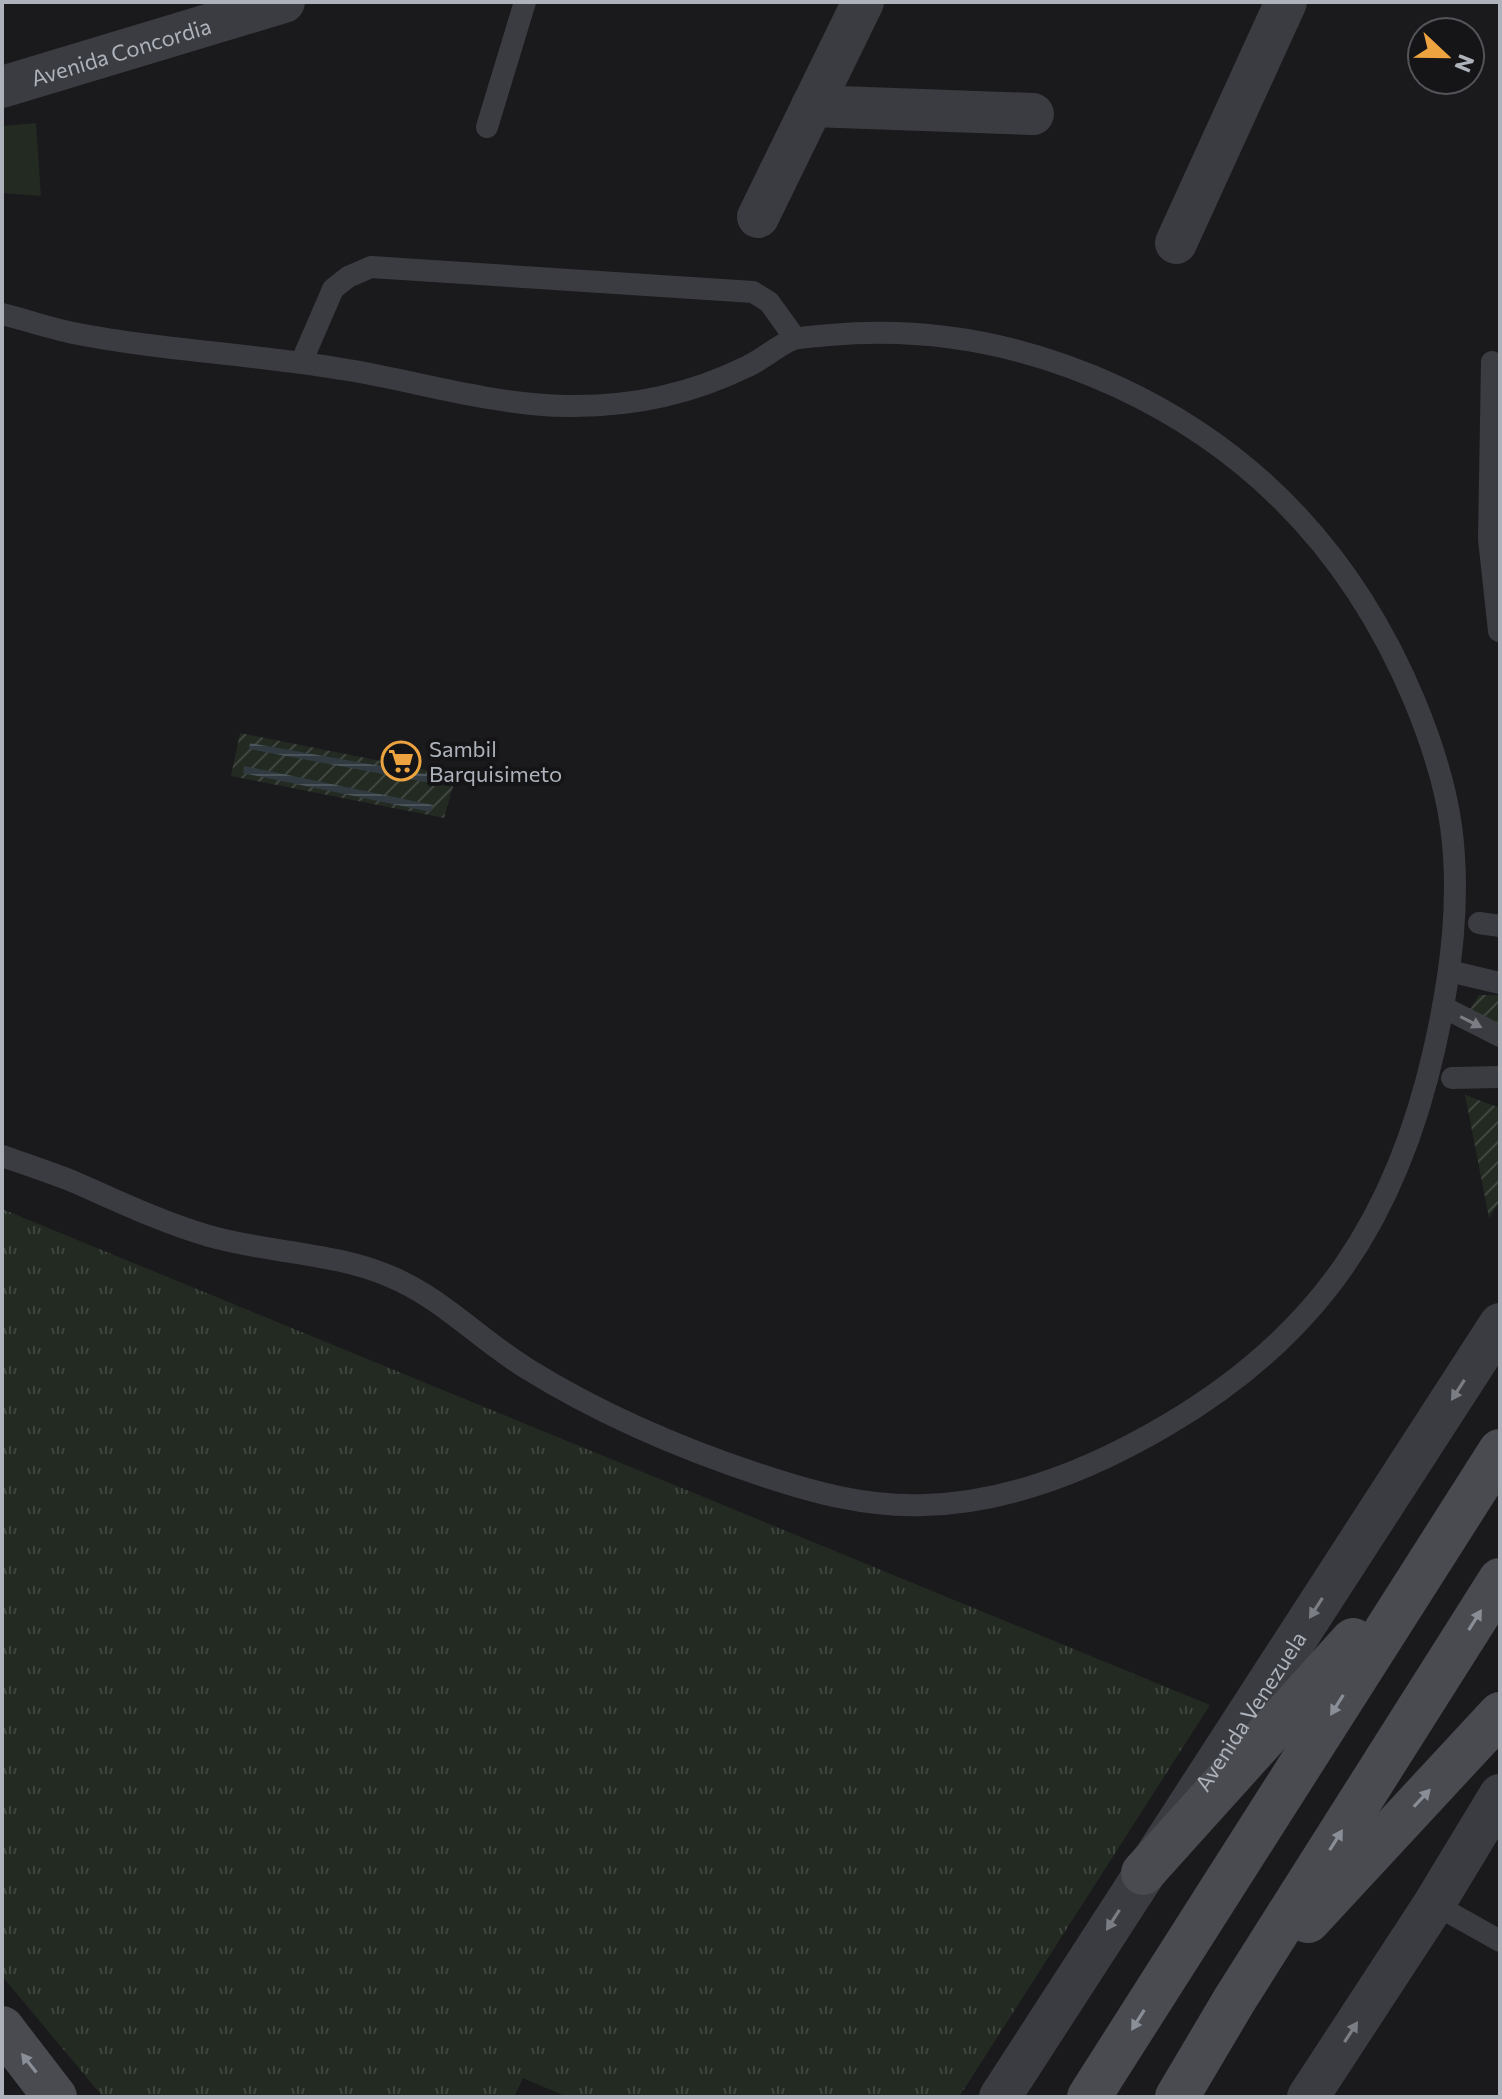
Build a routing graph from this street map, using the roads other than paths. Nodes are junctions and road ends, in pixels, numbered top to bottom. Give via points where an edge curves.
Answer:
1 (284, 2) edge
2 (525, 2) edge
3 (863, 2) edge
4 (1286, 2) edge
5 (2, 87) edge
6 (812, 106) junction
7 (1033, 114) dead end
8 (487, 127) dead end
9 (758, 217) dead end
10 (1176, 243) dead end
11 (2, 314) edge
12 (795, 338) junction
13 (1492, 362) dead end
14 (301, 363) junction
15 (1499, 631) edge
16 (1449, 971) junction
17 (1500, 983) edge
18 (1443, 1007) junction
19 (1500, 1036) edge
20 (1500, 1077) edge
21 (1452, 1078) dead end
22 (2, 1156) edge
23 (1500, 1324) edge
24 (1500, 1451) edge
25 (1438, 1546) junction
26 (1500, 1580) edge
27 (1500, 1714) edge
28 (1500, 1795) edge
29 (1143, 1873) junction
30 (1434, 1904) junction
31 (1500, 1941) edge
32 (1235, 1999) junction
33 (2, 2028) edge
34 (55, 2097) edge
35 (1000, 2097) edge
36 (1089, 2097) edge
37 (1177, 2097) edge
38 (1308, 2097) edge

1 - 5 street, Avenida Concordia
2 - 8 lane
3 - 6 street
4 - 10 street
6 - 7 street
6 - 9 street
11 - 14 lane via 72,333
12 - 14 lane via 725,377 650,399 607,404 520,402
12 - 14 lane via 769,302 753,292 371,267 333,289
12 - 16 lane via 866,332 948,336 1079,371 1198,432 1288,505 1327,547 1388,641 1433,751 1452,833 1455,890
13 - 15 lane via 1489,539
16 - 17 lane
16 - 18 lane
18 -> 19 lane
18 - 22 lane via 1426,1087 1396,1176 1351,1258 1302,1320 1230,1383 1151,1435 1050,1481 960,1503 850,1501 719,1462 574,1396 397,1279 346,1262 269,1250 182,1227
20 - 21 lane
23 -> 29 street, Avenida Venezuela
24 - 25 street
25 - 29 street
25 -> 36 street
32 -> 26 street
32 -> 27 street
28 - 30 street
29 -> 35 street, Avenida Venezuela
30 - 31 lane
38 -> 30 street
32 - 37 street
34 -> 33 street

